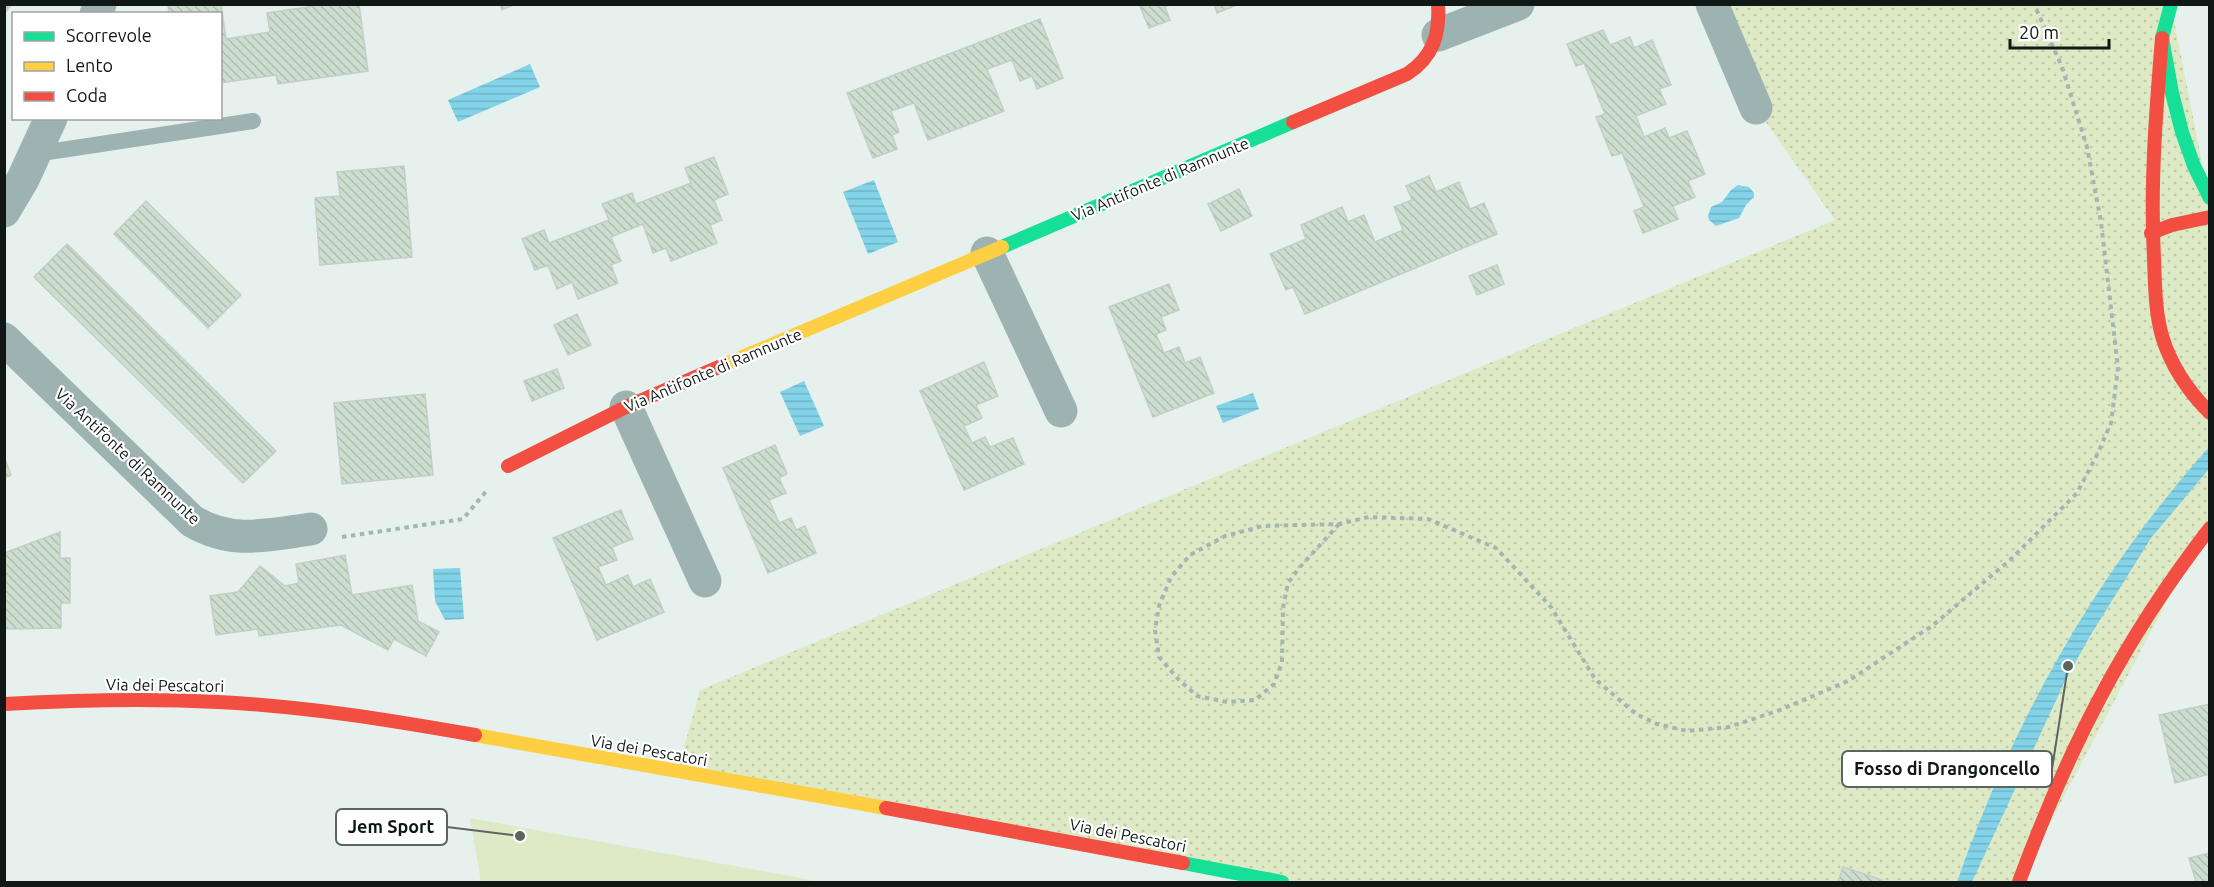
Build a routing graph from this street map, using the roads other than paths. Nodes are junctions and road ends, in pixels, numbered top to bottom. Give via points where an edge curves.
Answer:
1 (1518, 4) edge
2 (1712, 4) edge
3 (2171, 4) edge
4 (1438, 20) edge
5 (2162, 38) junction
6 (1756, 108) dead end
7 (50, 120) edge
8 (253, 122) dead end
9 (35, 154) junction
10 (2210, 198) edge
11 (4, 211) edge
12 (2210, 217) edge
13 (2151, 233) junction
14 (987, 253) junction
15 (4, 339) edge
16 (626, 407) junction
17 (1060, 411) dead end
18 (2208, 412) edge
19 (508, 466) road end
20 (2210, 528) edge
21 (311, 529) road end
22 (705, 581) dead end
23 (4, 704) edge
24 (1282, 882) edge
25 (2019, 882) edge

1 - 4 street
2 - 6 street
3 - 5 street
4 - 14 street, Via Antifonte di Ramnunte via 1428,57 1407,74
5 - 10 street via 2182,132
5 - 13 street via 2153,144
7 - 9 street
8 - 9 lane
9 - 11 street
12 - 13 street
13 - 18 street via 2157,314 2165,345 2182,379
14 - 16 street, Via Antifonte di Ramnunte
14 - 17 street
15 - 21 street, Via Antifonte di Ramnunte via 192,521 218,533 240,537
16 - 19 street, Via Antifonte di Ramnunte
16 - 22 street
20 - 25 street via 2151,609 2102,688 2069,755
23 - 24 street, Via dei Pescatori via 195,700 357,717 923,814

